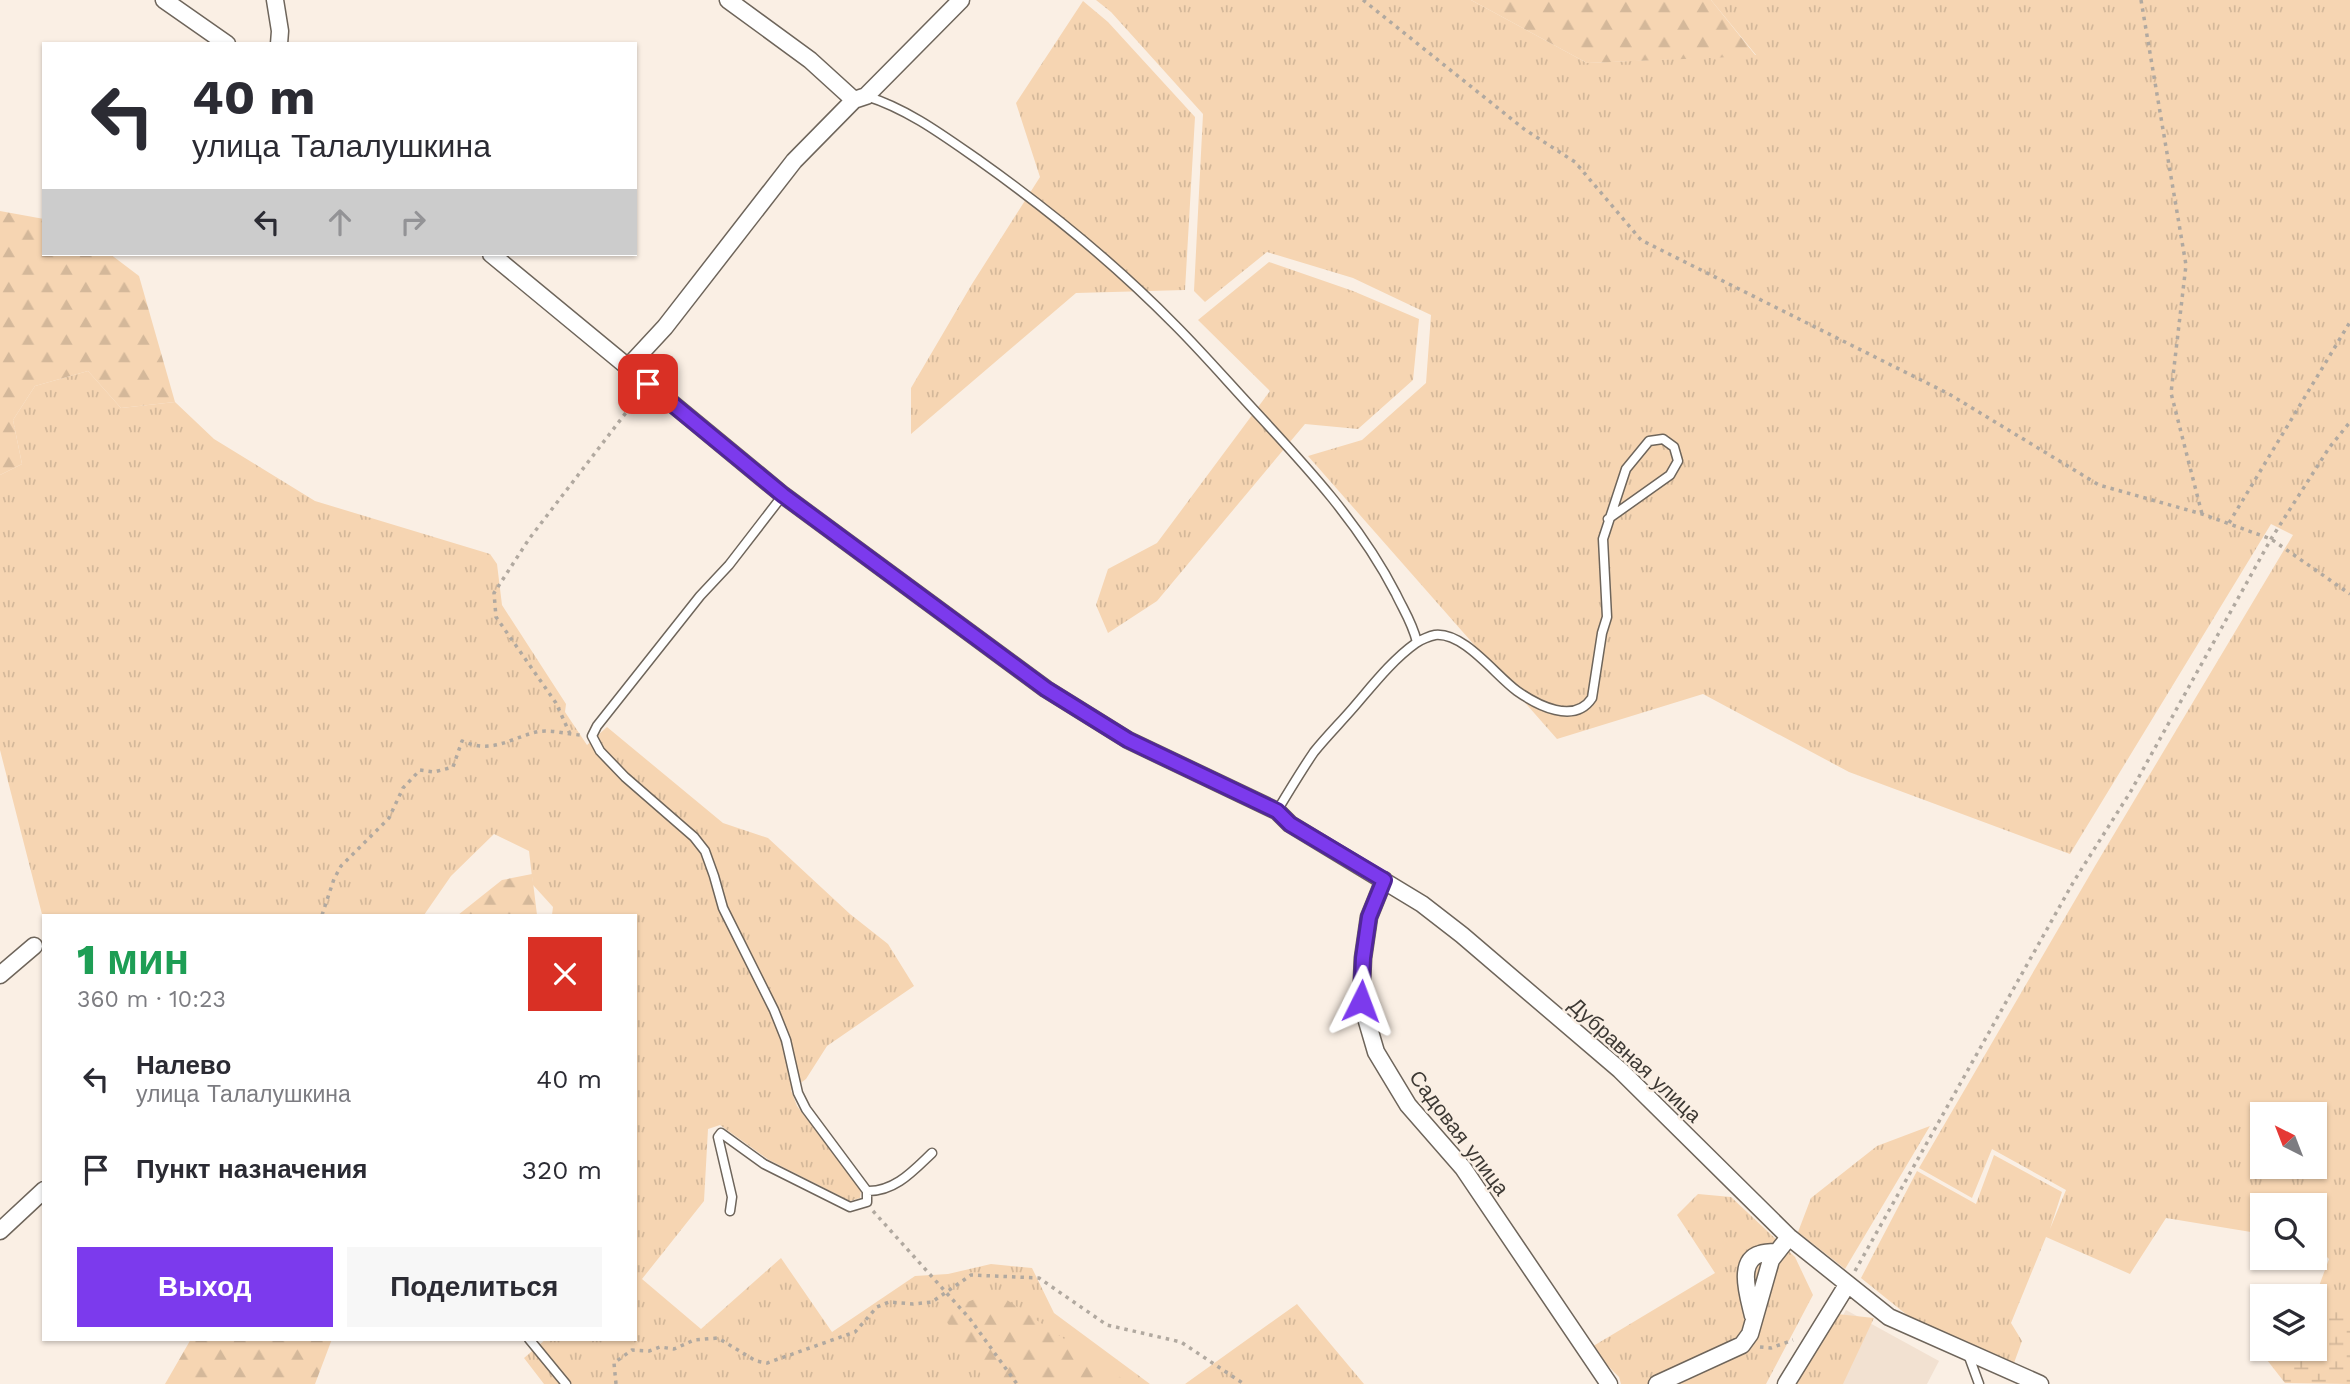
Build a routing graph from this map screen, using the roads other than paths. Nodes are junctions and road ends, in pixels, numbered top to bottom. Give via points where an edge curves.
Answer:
1 (163, 0) edge
2 (275, 0) edge
3 (728, 0) edge
4 (961, 0) edge
5 (224, 42) edge
6 (279, 42) edge
7 (860, 98) junction
8 (493, 256) edge
9 (627, 368) junction
10 (783, 495) junction
11 (1608, 519) junction
12 (1417, 642) junction
13 (1277, 811) junction
14 (1384, 880) junction
15 (34, 946) dead end
16 (0, 975) edge
17 (932, 1153) dead end
18 (867, 1191) junction
19 (42, 1192) edge
20 (730, 1211) dead end
21 (0, 1231) edge
22 (1789, 1237) junction
23 (1777, 1252) junction
24 (1847, 1285) junction
25 (1753, 1318) junction
26 (531, 1341) edge
27 (1966, 1352) junction
28 (566, 1384) edge
29 (1609, 1384) edge
30 (1657, 1384) edge
31 (1786, 1384) edge
32 (1979, 1384) edge
33 (2040, 1384) edge

1 - 5 street
2 - 6 street
3 - 7 street
4 - 7 street
7 - 9 street via 794,162 665,327
7 - 12 lane via 890,104 1003,178 1117,269 1174,324 1307,466 1357,531 1385,571 1413,623
8 - 9 street, Дубравная улица
9 - 10 street, Дубравная улица
10 - 13 street, Дубравная улица via 1046,689 1128,740
10 - 18 lane via 592,736 608,760 705,851 723,908 786,1040 798,1093
11 - 11 lane via 1626,470 1649,441 1663,439 1674,447 1678,461 1670,475
11 - 12 lane via 1602,539 1607,617 1588,704 1567,712 1549,709 1517,691 1455,639 1436,635
12 - 13 lane via 1315,752
13 - 14 street, Дубравная улица via 1290,824
14 - 22 street, Дубравная улица via 1462,935 1620,1070
14 - 29 street, Садовая улица via 1369,917 1361,1001 1376,1052 1408,1105 1463,1168
15 - 16 street
17 - 18 lane via 904,1180
18 - 20 lane via 867,1202 850,1207 764,1164 721,1133 718,1137 732,1197
19 - 21 street
22 - 23 street
22 - 24 street, Дубравная улица
23 - 25 street
23 - 25 street via 1758,1254 1745,1269
24 - 27 street, Дубравная улица via 1889,1318
24 - 31 street
25 - 30 street via 1750,1335 1742,1345
26 - 28 lane
27 - 32 lane
27 - 33 street, Дубравная улица

